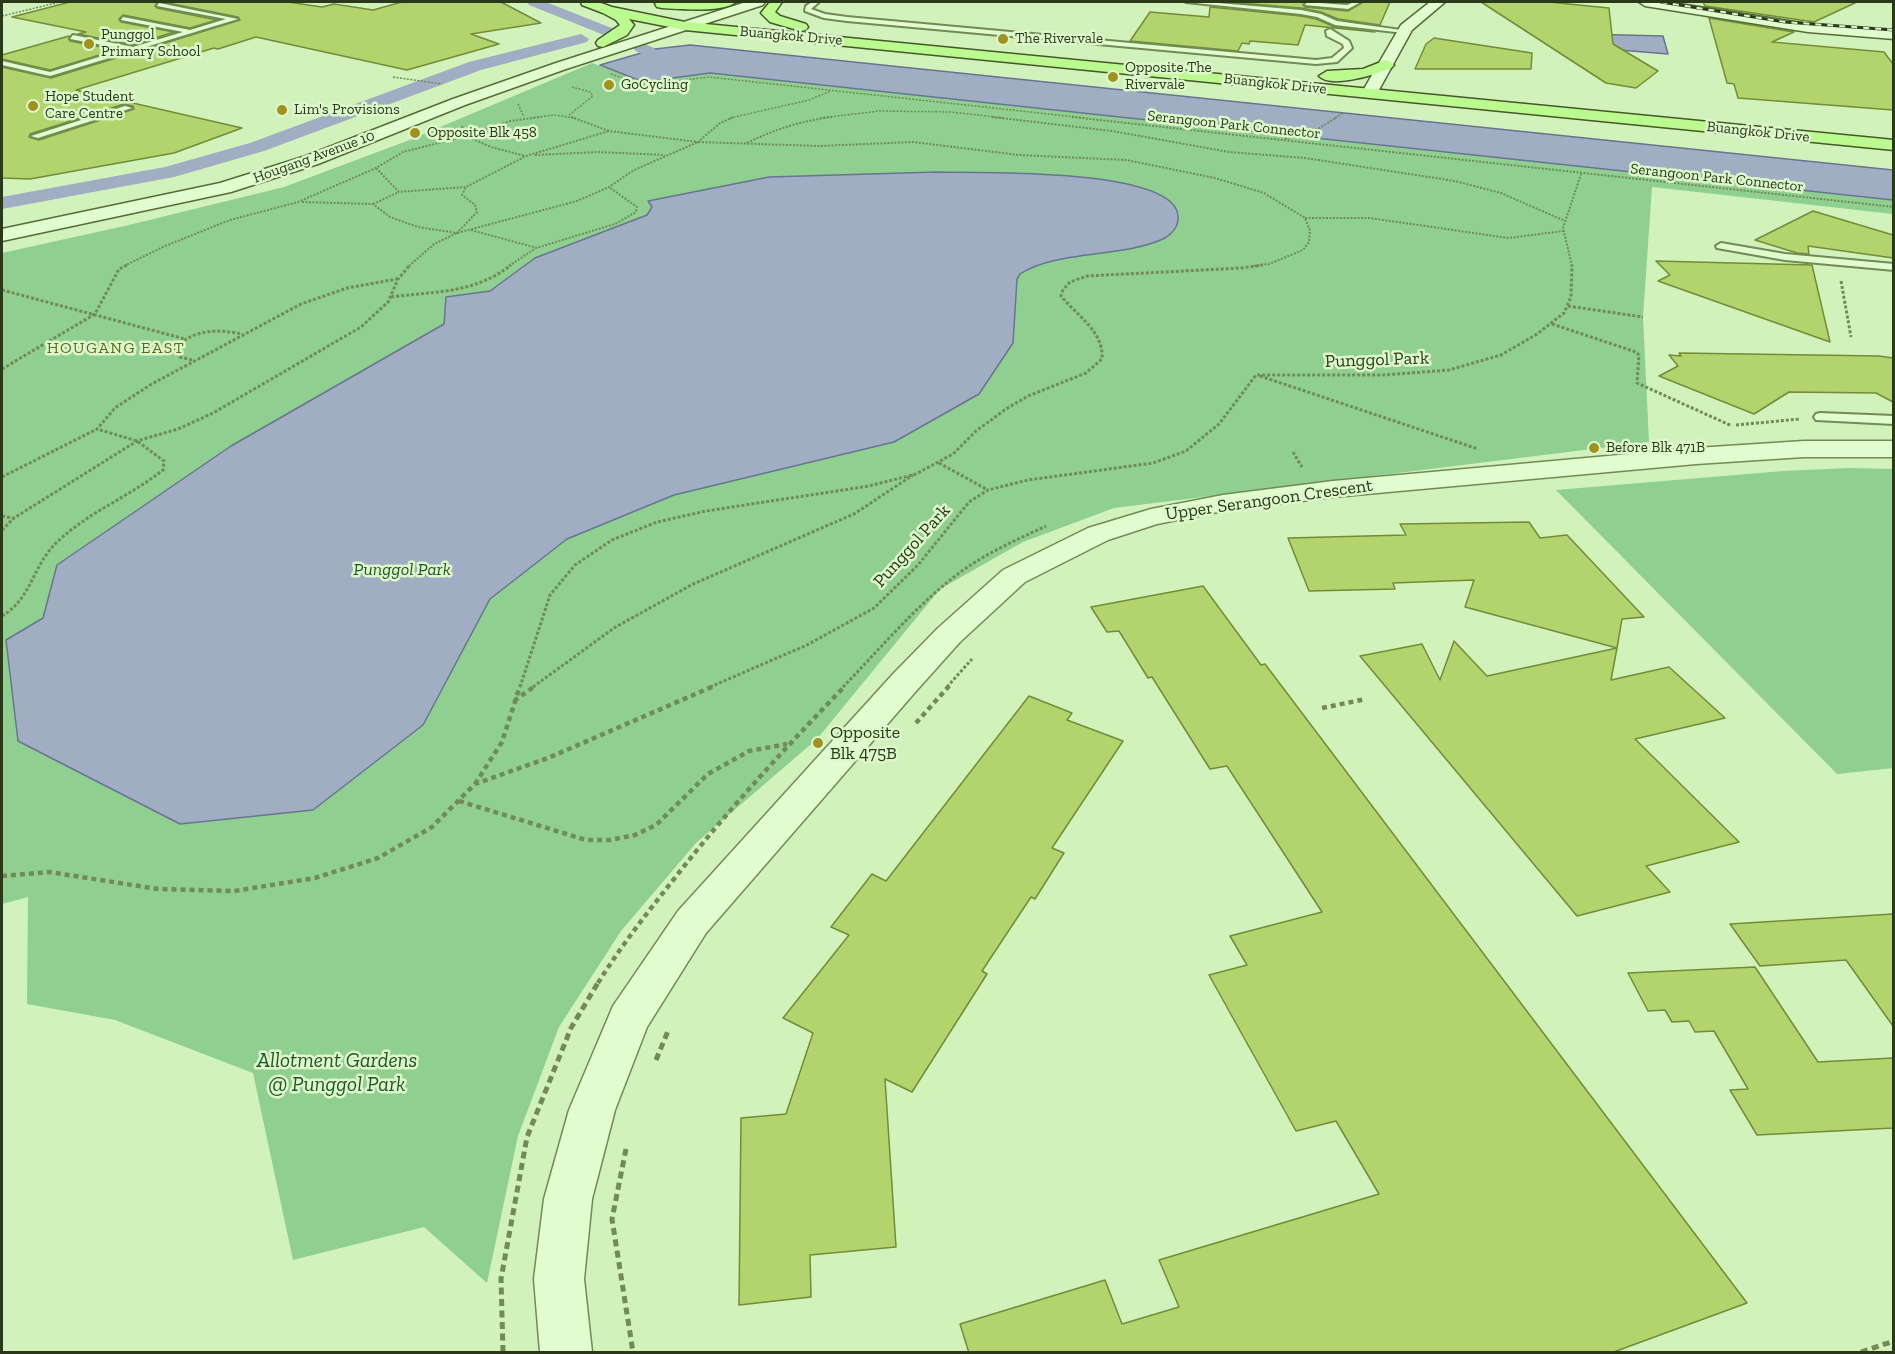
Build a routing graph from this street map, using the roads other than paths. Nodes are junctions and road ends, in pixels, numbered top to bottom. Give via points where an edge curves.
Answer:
1 (587, 2) edge
2 (643, 2) edge
3 (731, 2) edge
4 (758, 2) edge
5 (776, 2) edge
6 (816, 2) edge
7 (1189, 2) edge
8 (1358, 2) edge
9 (1438, 2) edge
10 (1646, 2) edge
11 (1685, 2) edge
12 (1296, 3) edge
13 (159, 5) dead end
14 (608, 10) junction
15 (712, 18) junction
16 (123, 19) dead end
17 (689, 20) junction
18 (668, 23) junction
19 (1335, 23) junction
20 (1893, 26) edge
21 (801, 27) junction
22 (1330, 31) junction
23 (191, 32) junction
24 (767, 34) junction
25 (1402, 34) junction
26 (1893, 35) edge
27 (73, 37) dead end
28 (644, 39) junction
29 (603, 44) junction
30 (133, 49) junction
31 (2, 63) edge
32 (1386, 64) junction
33 (1308, 76) junction
34 (1372, 88) junction
35 (128, 108) dead end
36 (1893, 133) edge
37 (35, 136) dead end
38 (1893, 145) edge
39 (2, 221) edge
40 (2, 235) edge
41 (1721, 246) dead end
42 (1893, 267) edge
43 (1820, 417) road end
44 (1893, 420) edge
45 (1893, 449) edge
46 (566, 1353) edge

1 - 14 main road, Buangkok Drive
2 - 3 main road via 692,6
2 - 17 main road, Buangkok Drive
3 - 17 main road
4 - 15 main road
5 - 21 main road via 768,13
6 - 22 lane via 807,10 847,19 1316,62 1334,60 1348,48
7 - 19 lane via 1301,12
8 - 12 lane via 1340,8
9 - 25 main road
10 - 26 main road via 1808,28
11 - 20 main road via 1760,15
13 - 23 lane via 235,19
14 - 18 main road, Buangkok Drive
14 - 29 main road via 621,17 627,26
15 - 17 main road
15 - 21 main road, Buangkok Drive
16 - 23 lane
17 - 18 main road, Buangkok Drive
17 - 24 main road, Buangkok Drive
17 - 28 main road, Hougang Avenue 10
18 - 29 main road, Hougang Avenue 10
19 - 22 lane
19 - 25 lane
21 - 33 main road, Buangkok Drive
22 - 25 lane
23 - 30 lane
24 - 28 main road via 702,33
24 - 34 main road, Buangkok Drive
25 - 32 main road
27 - 30 lane
28 - 40 main road, Hougang Avenue 10 via 459,102 312,160 224,188
29 - 39 main road, Hougang Avenue 10 via 211,184
30 - 31 lane via 50,74
32 - 33 main road via 1350,76
32 - 34 main road
33 - 34 main road, Buangkok Drive
34 - 36 main road, Buangkok Drive
34 - 38 main road, Buangkok Drive
35 - 37 lane
41 - 42 lane via 1785,257
43 - 44 lane
45 - 46 main road, Upper Serangoon Crescent via 1804,449 1696,456 1333,489 1223,503 1151,517 1098,534 1014,576 904,682 692,922 628,1019 592,1110 568,1199 560,1279

